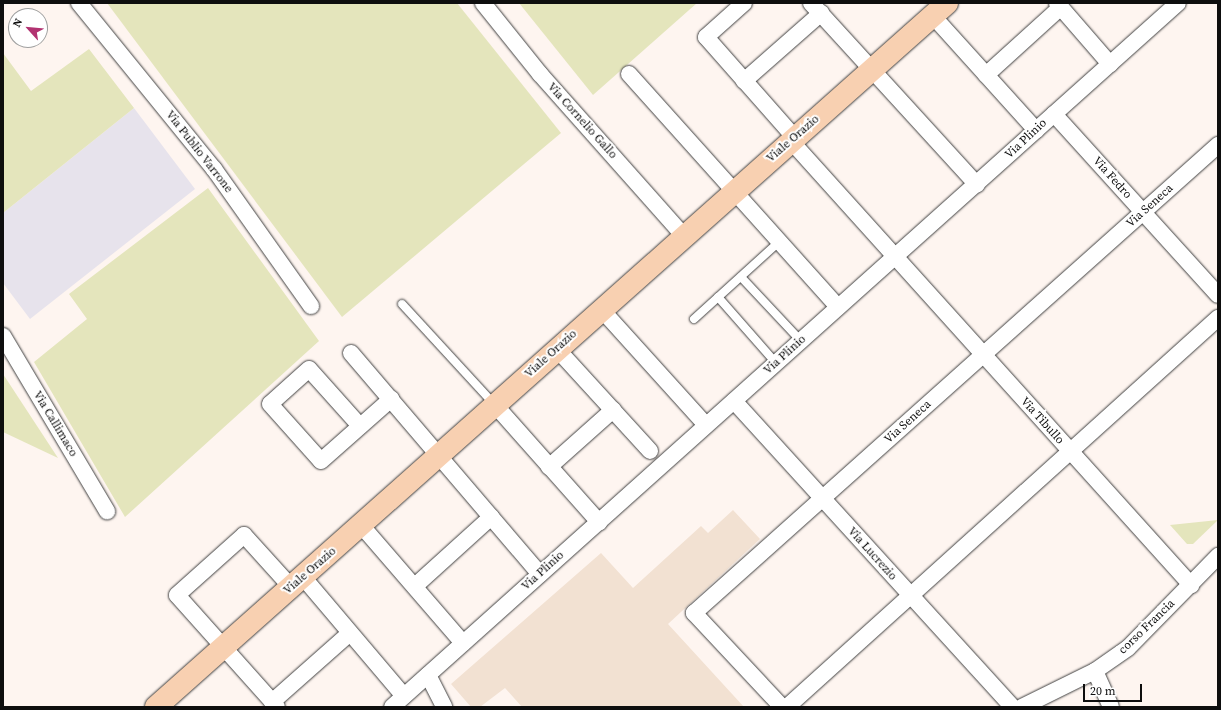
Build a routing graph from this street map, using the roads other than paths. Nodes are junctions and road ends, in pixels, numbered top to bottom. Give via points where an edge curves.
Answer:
1 (79, 3) edge
2 (483, 3) edge
3 (744, 3) edge
4 (1059, 5) edge
5 (1172, 5) edge
6 (816, 8) edge
7 (935, 9) edge
8 (1110, 64) junction
9 (872, 71) junction
10 (629, 74) dead end
11 (986, 75) junction
12 (744, 81) junction
13 (1054, 114) junction
14 (1036, 130) junction
15 (793, 139) junction
16 (1218, 145) edge
17 (977, 185) junction
18 (736, 191) junction
19 (1143, 212) junction
20 (684, 236) junction
21 (780, 241) junction
22 (894, 257) junction
23 (741, 277) junction
24 (1218, 295) edge
25 (718, 297) junction
26 (402, 304) dead end
27 (311, 306) dead end
28 (838, 307) junction
29 (602, 310) junction
30 (1218, 318) edge
31 (694, 319) dead end
32 (3, 336) edge
33 (801, 341) junction
34 (557, 349) junction
35 (351, 353) dead end
36 (983, 355) junction
37 (776, 363) junction
38 (391, 399) junction
39 (734, 401) junction
40 (495, 404) junction
41 (613, 410) junction
42 (706, 425) junction
43 (360, 426) junction
44 (650, 450) dead end
45 (1070, 451) junction
46 (440, 454) junction
47 (548, 467) junction
48 (823, 498) junction
49 (107, 511) dead end
50 (491, 517) junction
51 (599, 522) junction
52 (361, 525) junction
53 (1218, 556) edge
54 (540, 574) junction
55 (297, 582) junction
56 (1191, 585) junction
57 (415, 586) junction
58 (911, 597) junction
59 (350, 633) junction
60 (464, 643) junction
61 (222, 647) junction
62 (1095, 672) junction
63 (428, 675) junction
64 (404, 696) junction
65 (274, 704) edge
66 (156, 707) edge
67 (392, 707) edge
68 (444, 707) edge
69 (782, 707) edge
70 (787, 707) edge
71 (1012, 707) edge
72 (1022, 707) edge
73 (1111, 707) edge

1 - 27 street, Via Publio Varrone via 214,169
2 - 20 street, Via Cornelio Gallo via 540,74
3 - 12 street, Via Tibullo via 706,37
4 - 8 street
4 - 11 street
5 - 8 street, Via Plinio
6 - 9 street
6 - 12 street
7 - 9 street, Viale Orazio
7 - 11 street
8 - 13 street, Via Plinio
9 - 15 street, Viale Orazio
9 - 17 street
10 - 18 street
11 - 14 street
12 - 15 street, Via Tibullo
13 - 14 street, Via Plinio
13 - 19 street, Via Fedro
14 - 17 street, Via Plinio
15 - 18 street, Viale Orazio
15 - 22 street, Via Tibullo
16 - 19 street, Via Seneca
17 - 22 street, Via Plinio
18 - 20 street, Viale Orazio
18 - 21 street
19 - 24 street, Via Fedro
19 - 36 street, Via Seneca
20 - 29 street, Viale Orazio
21 - 23 lane
21 - 28 street
22 - 28 street, Via Plinio
22 - 36 street, Via Tibullo
23 - 25 lane
23 - 33 lane
25 - 31 lane
25 - 37 lane
26 - 40 lane
28 - 33 street, Via Plinio
29 - 34 street, Viale Orazio
29 - 42 street
30 - 45 street
32 - 49 street, Via Callimaco
33 - 37 street, Via Plinio
34 - 40 street, Viale Orazio
34 - 41 street
35 - 38 street
36 - 45 street, Via Tibullo
36 - 48 street, Via Seneca
37 - 39 street, Via Plinio
38 - 43 street
38 - 46 street
39 - 42 street, Via Plinio
39 - 48 street, Via Lucrezio
40 - 46 street, Viale Orazio
40 - 47 street
41 - 44 street
41 - 47 street
42 - 51 street, Via Plinio
43 - 43 street via 321,461 270,404 308,369
45 - 56 street, Via Tibullo
45 - 58 street
46 - 50 street
46 - 52 street, Viale Orazio
47 - 51 street
48 - 58 street, Via Lucrezio
48 - 69 street, Via Seneca via 694,613
50 - 54 street
50 - 57 street
51 - 54 street, Via Plinio
52 - 55 street, Viale Orazio
52 - 57 street
53 - 56 street, corso Francia
54 - 60 street, Via Plinio
55 - 59 street
55 - 61 street, Viale Orazio
55 - 61 street via 244,535 177,594
56 - 62 street, corso Francia via 1128,648
57 - 60 street
58 - 70 street
58 - 71 street, Via Lucrezio
59 - 64 street
59 - 65 street
60 - 63 street, Via Plinio
61 - 65 street
61 - 66 street, Viale Orazio
62 - 72 street, corso Francia
62 - 73 street
63 - 64 street, Via Plinio
63 - 68 street
64 - 67 street, Via Plinio

